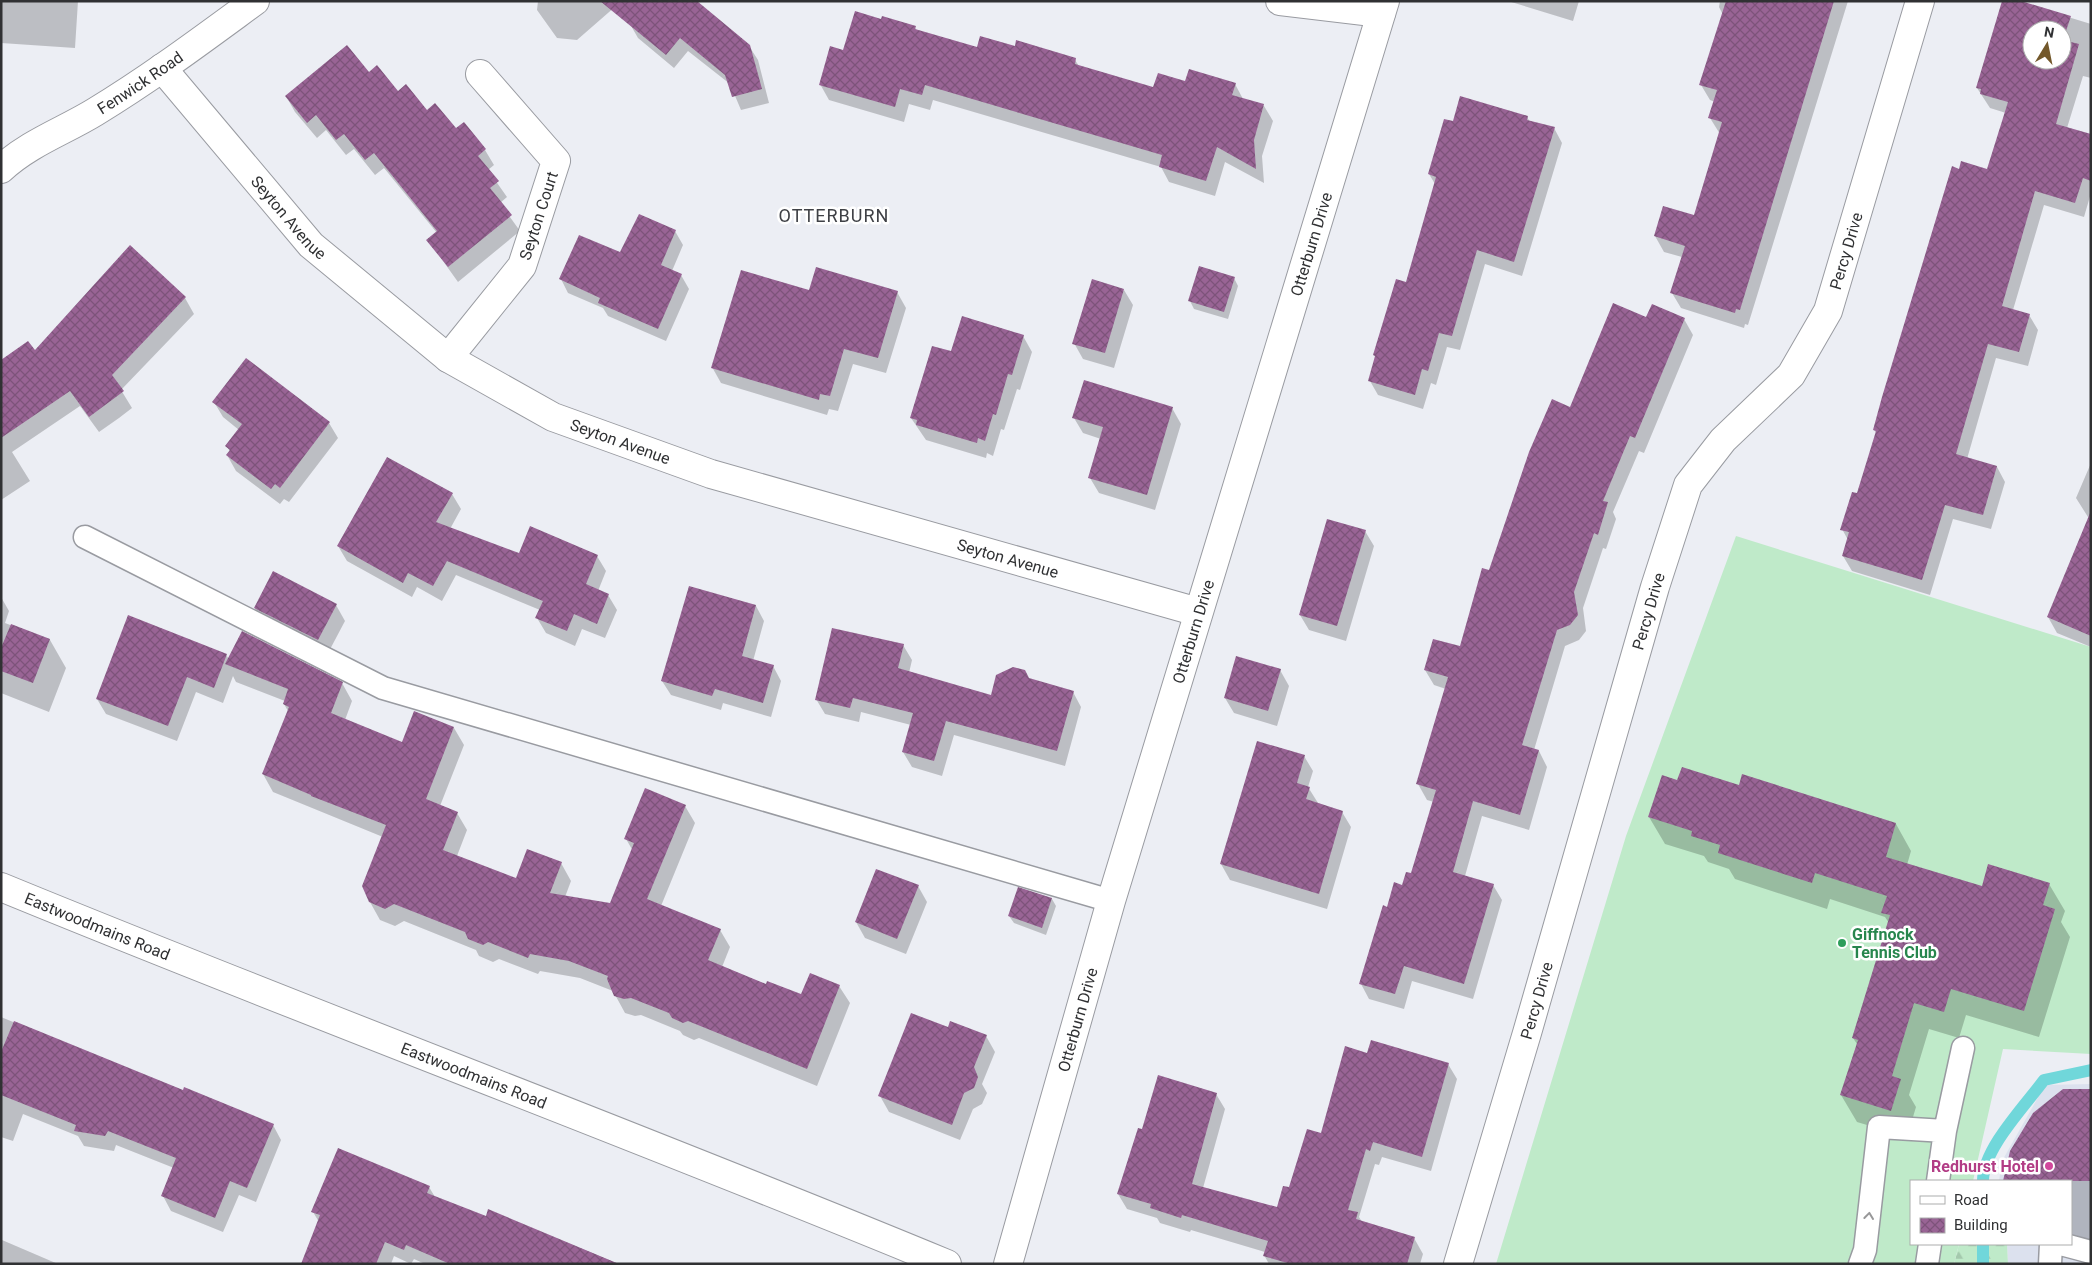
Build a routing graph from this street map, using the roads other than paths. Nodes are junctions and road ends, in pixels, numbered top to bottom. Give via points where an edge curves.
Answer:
1 (255, 1) edge
2 (1280, 1) edge
3 (1920, 1) edge
4 (1383, 7) edge
5 (162, 68) junction
6 (480, 74) dead end
7 (6, 160) edge
8 (448, 358) junction
9 (85, 537) dead end
10 (1198, 612) junction
11 (1, 887) edge
12 (1111, 901) junction
13 (1963, 1048) dead end
14 (1945, 1131) junction
15 (1938, 1180) edge
16 (1930, 1245) edge
17 (2051, 1245) edge
18 (2065, 1245) edge
19 (2091, 1252) edge
20 (947, 1264) edge
21 (1008, 1264) edge
22 (1458, 1264) edge
23 (1860, 1264) edge
24 (1927, 1264) edge
25 (2050, 1264) edge

1 - 5 street, Fenwick Road
2 - 4 street
3 - 22 street, Percy Drive via 1828,311 1791,375 1723,440 1688,485 1655,587 1528,1033
4 - 10 street, Otterburn Drive
5 - 7 street, Fenwick Road via 95,112
5 - 8 street, Seyton Avenue via 311,245
6 - 8 street, Seyton Court via 556,161 522,266
8 - 10 street, Seyton Avenue via 553,416 710,474
9 - 12 lane via 383,688
10 - 12 street, Otterburn Drive
11 - 20 street, Eastwoodmains Road via 740,1178
12 - 21 street, Otterburn Drive
13 - 14 lane
14 - 15 lane
23 -> 14 lane via 1865,1250 1879,1127
16 - 24 lane
17 - 25 lane
18 - 19 lane

